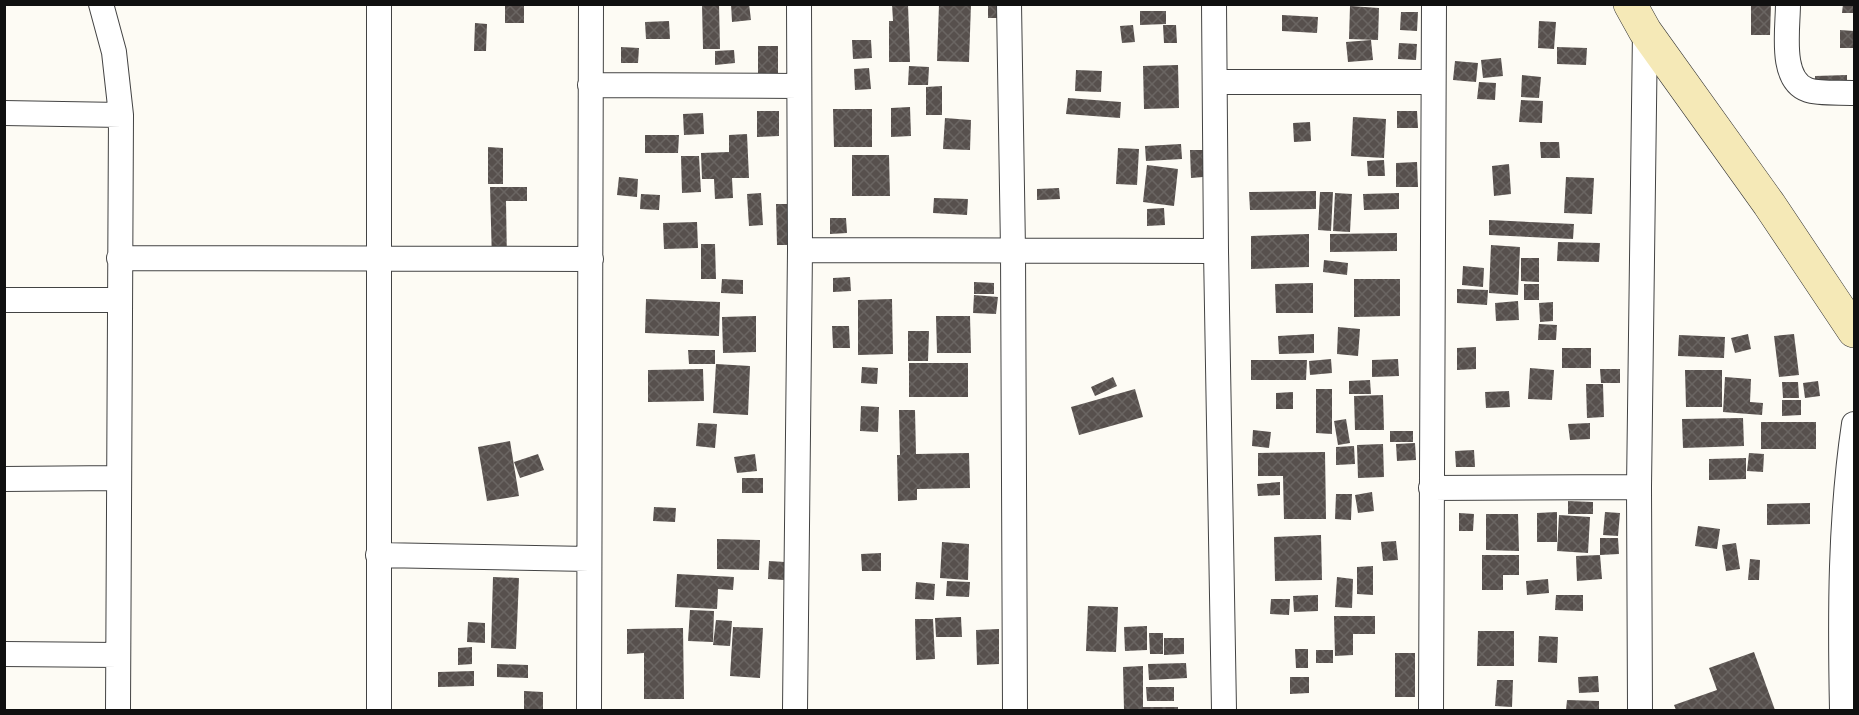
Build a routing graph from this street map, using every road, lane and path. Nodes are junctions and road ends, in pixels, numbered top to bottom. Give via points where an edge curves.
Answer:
1 (101, 4) edge
2 (379, 4) edge
3 (591, 4) edge
4 (799, 4) edge
5 (1009, 4) edge
6 (1214, 4) edge
7 (1434, 4) edge
8 (1788, 4) edge
9 (1637, 18) edge
10 (1215, 82) junction
11 (1433, 82) junction
12 (590, 85) junction
13 (799, 86) junction
14 (1854, 93) edge
15 (4, 113) edge
16 (121, 115) junction
17 (800, 250) junction
18 (1013, 250) junction
19 (1216, 251) junction
20 (119, 258) junction
21 (377, 258) junction
22 (591, 259) junction
23 (4, 300) edge
24 (119, 300) junction
25 (1854, 331) edge
26 (1854, 424) edge
27 (118, 478) junction
28 (4, 479) edge
29 (1639, 487) junction
30 (1431, 488) junction
31 (378, 555) junction
32 (589, 559) junction
33 (4, 654) edge
34 (118, 655) junction
35 (118, 711) edge
36 (379, 711) edge
37 (589, 711) edge
38 (795, 711) edge
39 (1015, 711) edge
40 (1224, 711) edge
41 (1431, 711) edge
42 (1640, 711) edge
43 (1842, 711) edge

1 - 16 street via 114,52
2 - 21 street
3 - 12 street
4 - 13 street
5 - 18 street
6 - 10 street
7 - 11 street
8 - 14 street via 1788,64 1793,80 1808,90
9 - 25 street
9 - 29 street
10 - 11 street
10 - 19 street
11 - 30 street
12 - 13 street
12 - 22 street
13 - 17 street
15 - 16 street
16 - 20 street
17 - 18 street
17 - 38 street
18 - 19 street
18 - 39 street
19 - 40 street
20 - 21 street
20 - 24 street
21 - 22 street
21 - 31 street
22 - 32 street
23 - 24 street
24 - 27 street
26 - 43 street via 1845,523
27 - 28 street
27 - 34 street
29 - 30 street
29 - 42 street
30 - 41 street
31 - 32 street
31 - 36 street
32 - 37 street
33 - 34 street
34 - 35 street

